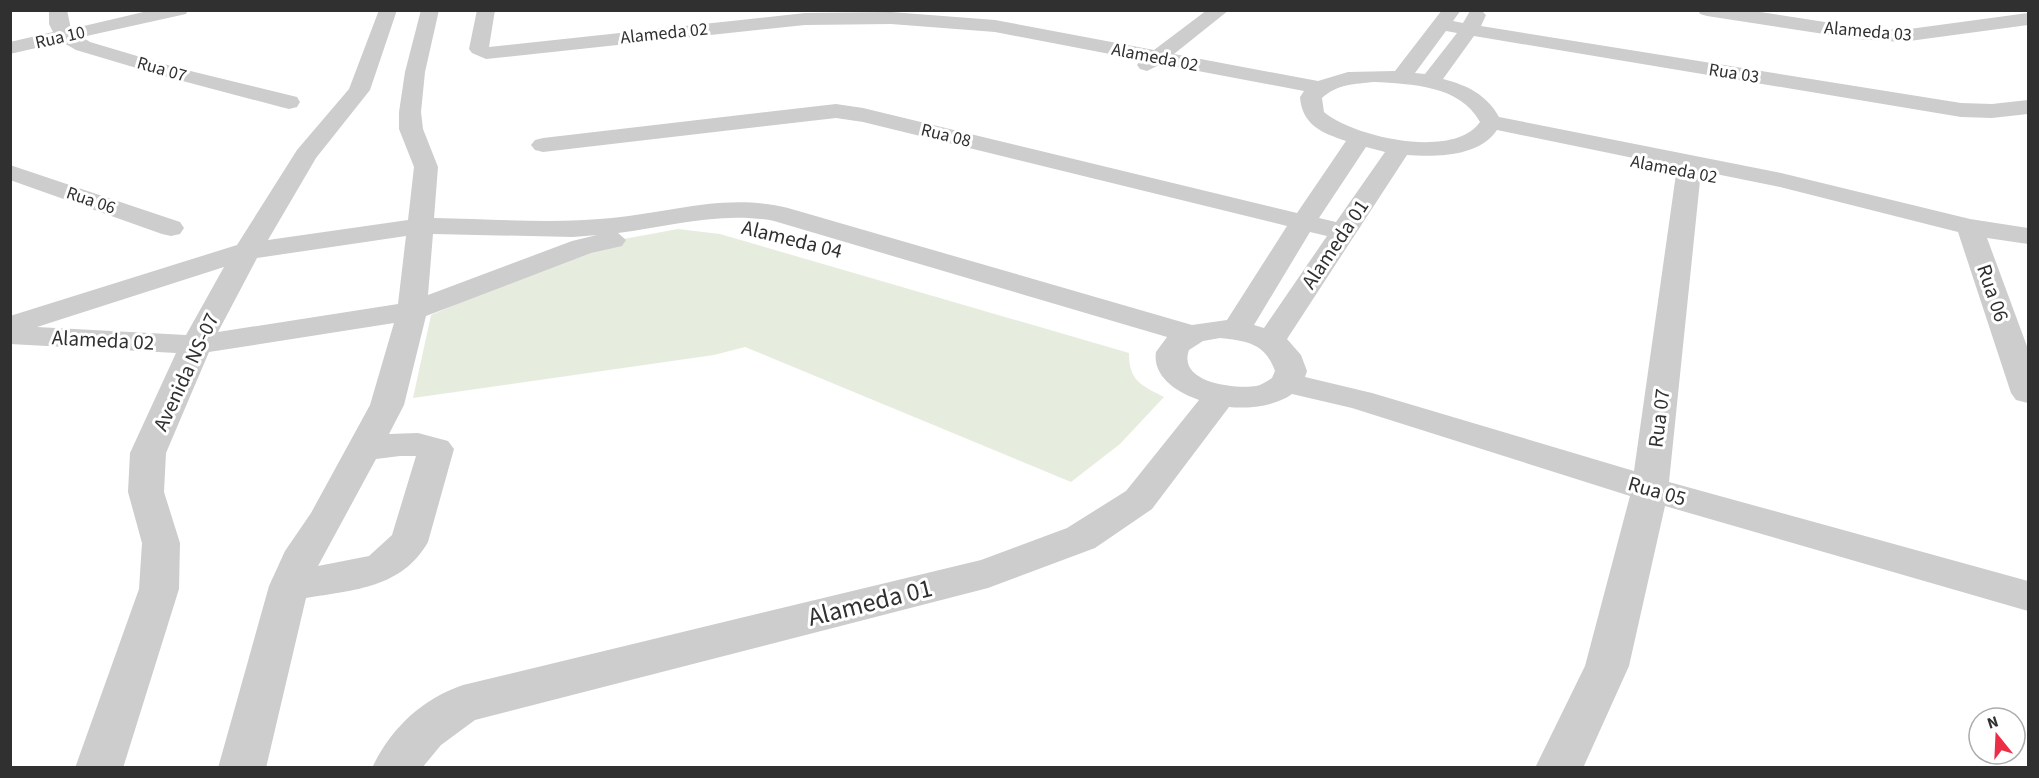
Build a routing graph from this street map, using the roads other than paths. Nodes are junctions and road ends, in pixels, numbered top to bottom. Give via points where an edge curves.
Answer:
1 (58, 10) edge
2 (179, 10) edge
3 (388, 10) edge
4 (430, 10) edge
5 (486, 10) edge
6 (1022, 10) edge
7 (1220, 10) edge
8 (1479, 10) edge
9 (1707, 10) edge
10 (1753, 10) edge
11 (2001, 10) edge
12 (2021, 10) edge
13 (2028, 13) edge
14 (1446, 18) edge
15 (2028, 19) edge
16 (990, 29) junction
17 (1469, 30) junction
18 (64, 36) junction
19 (10, 48) edge
20 (1152, 61) junction
21 (1401, 77) junction
22 (1430, 82) junction
23 (1315, 92) junction
24 (289, 102) dead end
25 (2028, 107) edge
26 (1488, 127) junction
27 (1359, 140) junction
28 (543, 145) dead end
29 (1400, 147) junction
30 (1689, 167) junction
31 (10, 172) edge
32 (1302, 224) junction
33 (421, 226) junction
34 (1970, 227) junction
35 (171, 228) dead end
36 (1343, 232) junction
37 (2028, 236) edge
38 (247, 250) junction
39 (989, 286) junction
40 (412, 311) junction
41 (10, 326) edge
42 (1236, 330) junction
43 (10, 335) edge
44 (1270, 341) junction
45 (1181, 343) junction
46 (196, 345) junction
47 (1286, 383) junction
48 (2028, 393) edge
49 (1219, 398) junction
50 (363, 449) junction
51 (1650, 489) junction
52 (289, 586) junction
53 (2028, 596) edge
54 (99, 768) edge
55 (242, 768) edge
56 (396, 768) edge
57 (1559, 768) edge

1 - 18 street
2 - 18 street, Rua 10
3 - 38 street, Avenida NS-07 via 359,90 306,155
4 - 33 street via 410,112 411,129 426,167
5 - 16 street, Alameda 02 via 479,49 483,52 805,19 881,18
6 - 16 street
7 - 20 street
8 - 17 street
9 - 15 street, Alameda 03 via 1902,36
10 - 11 street, Alameda 03 via 1893,27
12 - 13 street
14 - 17 street, Rua 03
14 - 21 street
16 - 20 street, Alameda 02
17 - 22 street
17 - 25 street, Rua 03 via 1961,110
18 - 19 street, Rua 10
18 - 24 street, Rua 07 via 83,46 167,71
20 - 23 street, Alameda 02
21 - 22 street
21 - 23 street via 1350,78
22 - 26 street via 1474,99 1487,111
23 - 27 street via 1313,112 1324,123
26 - 29 street via 1472,141 1452,146
26 - 30 street, Alameda 02
27 - 29 street
27 - 32 street, Alameda 01
28 - 32 street, Rua 08 via 836,111
29 - 36 street, Alameda 01
30 - 34 street, Alameda 02 via 1780,189 1864,200
30 - 51 street, Rua 07
31 - 35 street, Rua 06
32 - 36 street, Rua 08
32 - 42 street, Alameda 01
33 - 38 street, Alameda 04
33 - 39 street, Alameda 04 via 573,229 754,209 834,229
33 - 40 street
34 - 37 street, Alameda 02
34 - 48 street, Rua 06
36 - 44 street, Alameda 01
38 - 41 street, Alameda 04
38 - 46 street, Avenida NS-07
39 - 40 street, Alameda 04 via 796,237 723,223 582,247
39 - 45 street, Alameda 04
40 - 46 street, Alameda 04
40 - 50 street via 387,405
42 - 44 street
42 - 45 street via 1220,329
43 - 46 street, Alameda 02
44 - 47 street via 1290,361 1291,373
45 - 49 street via 1171,362 1176,373 1201,392
46 - 54 street, Avenida NS-07 via 148,453 146,492 161,543 159,589
47 - 49 street via 1258,398
47 - 51 street, Rua 05 via 1360,400
49 - 56 street, Alameda 01 via 1139,500 1081,538 988,573 463,704 435,721 412,742
50 - 52 street
50 - 52 street via 424,444 436,449 409,542 383,566 362,574
51 - 53 street, Rua 05
51 - 57 street, Rua 07 via 1607,666
52 - 55 street

